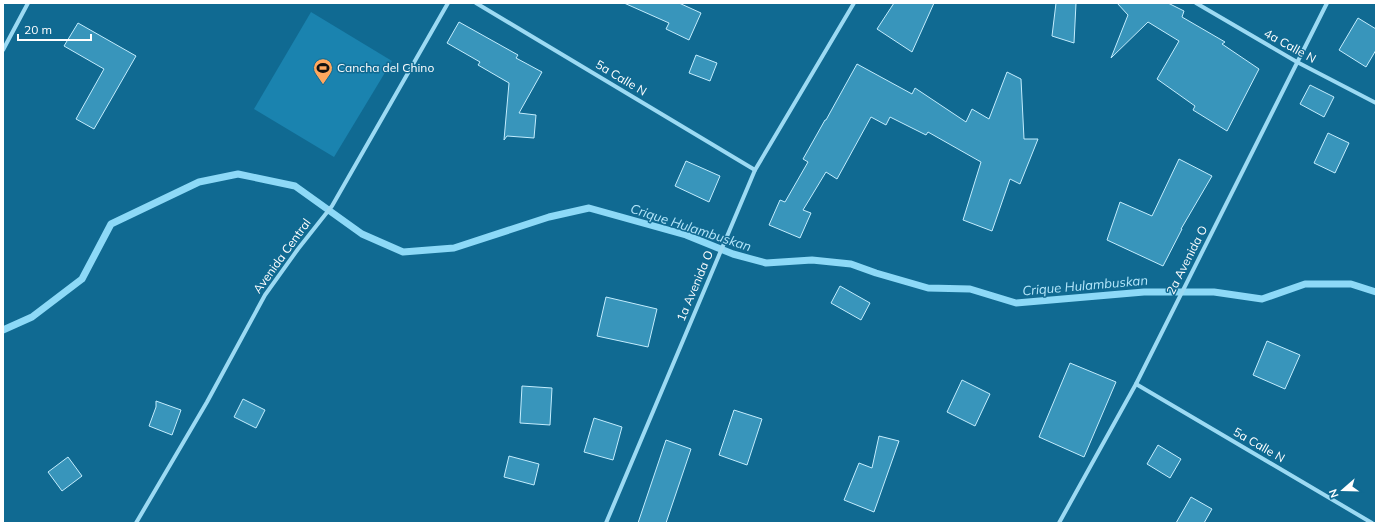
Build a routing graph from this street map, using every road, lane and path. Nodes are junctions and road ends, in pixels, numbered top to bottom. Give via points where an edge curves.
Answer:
1 (28, 3) edge
2 (448, 3) edge
3 (476, 3) edge
4 (854, 3) edge
5 (1196, 3) edge
6 (1327, 3) edge
7 (3, 50) edge
8 (1298, 62) junction
9 (1376, 103) edge
10 (755, 170) junction
11 (1136, 384) junction
12 (136, 523) edge
13 (606, 523) edge
14 (1059, 523) edge
15 (1372, 523) edge

1 - 7 street
2 - 12 street, Avenida Central via 332,206 265,295 207,402
3 - 10 street, 5a Calle N
4 - 10 street, 1a Avenida O
5 - 8 street, 4a Calle N
6 - 8 street, 2a Avenida O
8 - 9 street, 4a Calle N
8 - 11 street, 2a Avenida O
10 - 13 street, 1a Avenida O
11 - 14 street, 2a Avenida O
11 - 15 street, 5a Calle N

